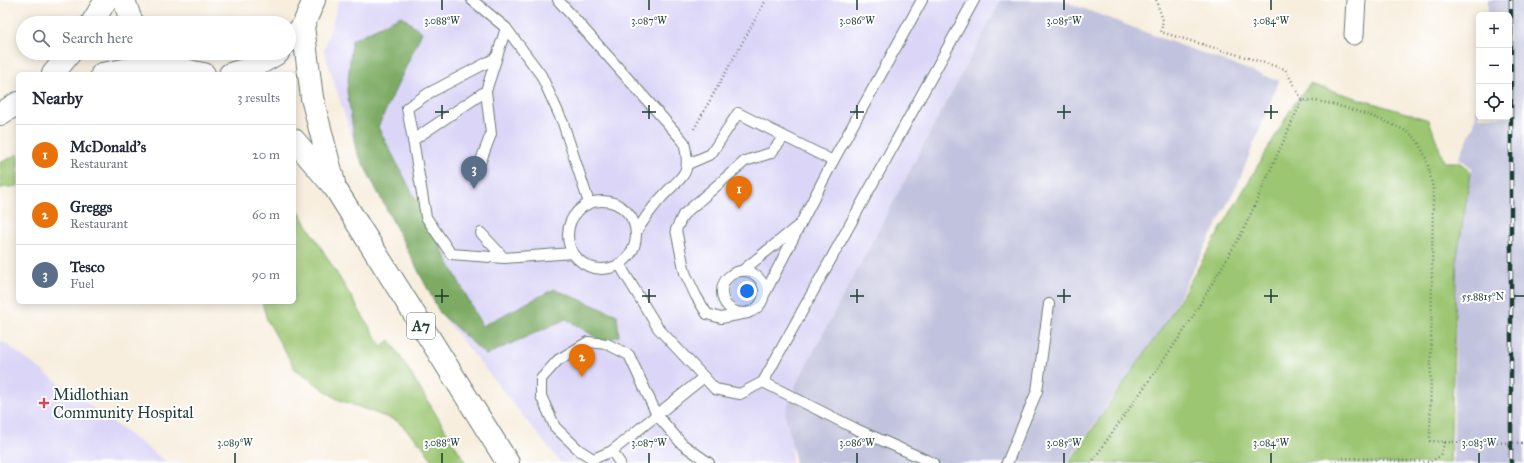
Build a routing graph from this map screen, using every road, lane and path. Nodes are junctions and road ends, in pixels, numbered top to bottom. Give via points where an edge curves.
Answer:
1 (106, 0) edge
2 (124, 0) edge
3 (314, 0) edge
4 (472, 0) edge
5 (558, 0) edge
6 (766, 0) edge
7 (922, 0) edge
8 (974, 0) edge
9 (1156, 0) edge
10 (1356, 0) edge
11 (96, 16) edge
12 (129, 16) edge
13 (506, 28) junction
14 (296, 33) edge
15 (1354, 35) dead end
16 (496, 58) junction
17 (64, 60) edge
18 (151, 60) edge
19 (168, 60) edge
20 (266, 60) edge
21 (55, 72) edge
22 (109, 72) edge
23 (195, 72) edge
24 (237, 72) edge
25 (486, 91) junction
26 (1302, 100) junction
27 (16, 104) edge
28 (0, 114) edge
29 (784, 137) junction
30 (413, 140) junction
31 (296, 142) edge
32 (684, 142) junction
33 (833, 161) junction
34 (688, 164) junction
35 (477, 171) dead end
36 (335, 188) junction
37 (589, 203) junction
38 (801, 223) junction
39 (636, 232) junction
40 (481, 233) dead end
41 (573, 253) junction
42 (504, 258) junction
43 (620, 264) junction
44 (742, 271) junction
45 (765, 293) junction
46 (1049, 304) dead end
47 (748, 313) junction
48 (704, 377) junction
49 (763, 382) junction
50 (657, 415) junction
51 (1445, 442) junction
52 (1524, 443) edge
53 (612, 451) junction
54 (1430, 462) edge
55 (508, 463) edge
56 (620, 463) edge
57 (709, 463) edge
58 (933, 463) edge
59 (1007, 463) edge
60 (1090, 463) edge
61 (1332, 463) edge

1 - 11 main road
2 - 12 main road
3 - 14 main road
4 - 13 lane
5 - 32 lane
6 - 32 path via 697,125
7 - 33 lane
8 - 49 lane
9 - 26 path via 1163,20 1161,32 1285,69
10 - 15 street
13 - 16 lane
13 - 37 lane via 541,75 563,123
14 - 36 main road, A7
16 - 25 lane
16 - 30 lane via 429,93 407,108
17 - 21 main road
18 - 22 main road
19 - 23 main road
20 - 24 main road
25 - 30 lane
25 - 35 lane via 491,134
26 - 51 path via 1326,102 1394,124 1414,136 1424,153 1433,189 1430,441
26 - 60 path via 1243,231 1186,328
27 - 28 main road
29 - 33 lane
29 - 34 lane via 738,113 711,154
29 - 47 lane via 771,153 745,161 682,215 676,230 685,274 706,314 721,318
30 - 42 lane via 426,217 450,254
31 - 36 main road, A7
32 - 34 lane
33 - 38 lane
34 - 39 lane via 684,176 661,198
36 - 55 main road, A7
37 - 39 lane via 610,202 619,206 633,222
37 - 41 lane via 580,208 569,224 567,234
38 - 44 lane
38 - 45 lane
39 - 43 lane via 632,250
40 - 42 lane
41 - 42 lane
41 - 43 lane via 580,261 593,268 610,268
43 - 48 lane via 658,328
44 - 45 lane via 756,275 764,286
44 - 47 lane via 729,276 722,288 722,295 724,302 734,312
45 - 47 lane via 760,306
46 - 59 lane via 1037,391
48 - 49 lane via 715,389 740,394
48 - 50 lane
49 - 58 lane via 856,429
50 - 53 lane
50 - 53 lane via 629,355 608,344 588,342 558,360 541,379 541,396 555,427 592,459
50 - 57 lane via 682,444
51 - 52 path, bridge
51 - 54 path via 1440,456
53 - 56 lane
54 - 61 path via 1344,458

